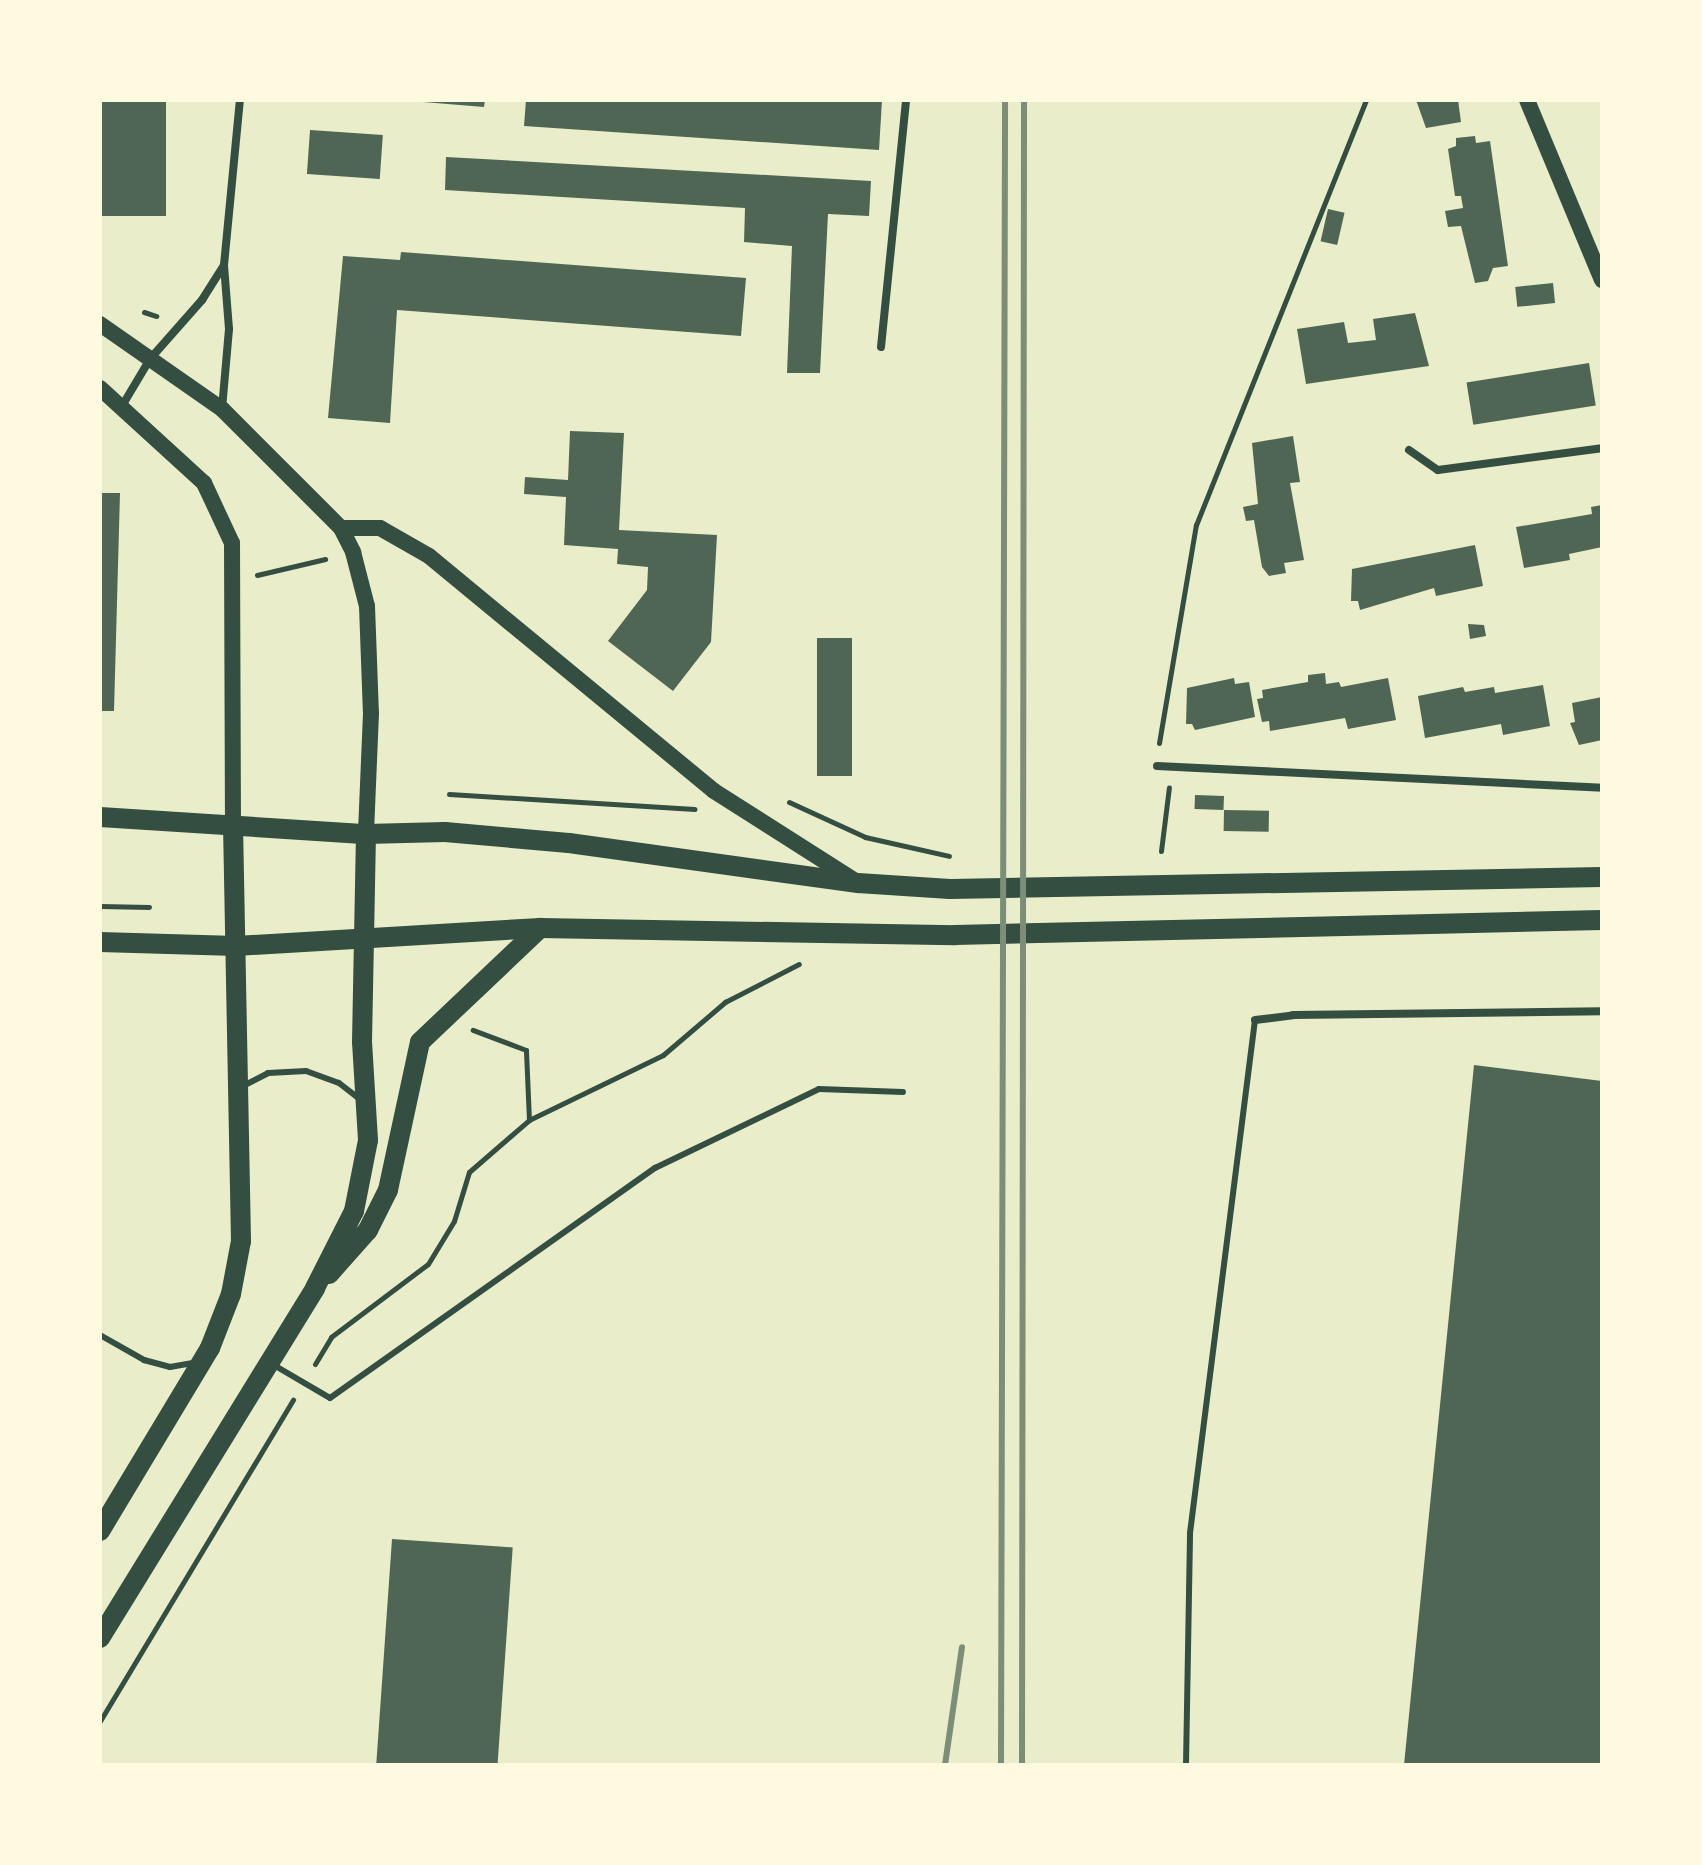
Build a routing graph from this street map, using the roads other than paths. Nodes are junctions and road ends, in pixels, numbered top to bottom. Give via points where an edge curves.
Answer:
1 (240, 100) edge
2 (906, 100) edge
3 (1527, 100) edge
4 (1597, 256) edge
5 (224, 265) junction
6 (1602, 280) edge
7 (100, 324) edge
8 (881, 347) dead end
9 (150, 359) junction
10 (100, 388) edge
11 (122, 406) junction
12 (222, 409) junction
13 (1602, 448) edge
14 (1409, 450) dead end
15 (341, 528) junction
16 (1157, 766) road end
17 (1602, 788) edge
18 (100, 817) edge
19 (233, 825) junction
20 (366, 834) junction
21 (1602, 877) edge
22 (858, 883) junction
23 (1602, 920) edge
24 (540, 928) junction
25 (365, 939) junction
26 (100, 942) edge
27 (236, 946) junction
28 (1602, 1011) edge
29 (1255, 1020) joint
30 (237, 1089) junction
31 (903, 1092) dead end
32 (368, 1104) junction
33 (315, 1288) junction
34 (100, 1335) edge
35 (203, 1359) junction
36 (269, 1362) junction
37 (106, 1506) edge
38 (100, 1531) edge
39 (100, 1638) edge
40 (1186, 1765) edge

1 - 5 street
2 - 8 street
3 - 4 main road
4 - 6 main road
5 - 9 street via 202,300
5 - 12 street via 229,329
7 - 9 main road
9 - 11 street
9 - 12 main road
10 - 11 main road
11 - 19 main road via 204,483 232,543
12 - 15 main road
13 - 14 street via 1438,470
15 - 20 main road via 367,606 371,713
15 - 22 main road via 380,528 429,556 714,791
16 - 17 street
18 - 19 main road
19 - 20 main road
19 - 27 main road
20 - 22 main road via 445,832 569,843
20 - 25 main road
21 - 22 main road via 950,889
23 - 24 main road via 955,935
24 - 25 main road
24 - 33 main road via 420,1042 388,1190 368,1230
25 - 27 main road
25 - 32 main road via 362,1042
26 - 27 main road
27 - 30 main road
28 - 29 street via 1293,1015
29 - 40 lane via 1190,1533
30 - 32 lane via 268,1073 306,1071 339,1083
30 - 35 main road via 241,1241 231,1294
31 - 36 lane via 819,1089 775,1105 655,1168 330,1398
32 - 33 main road via 365,1173 358,1198
33 - 36 main road
34 - 35 lane via 163,1366
35 - 37 main road
36 - 39 main road
37 - 38 main road

